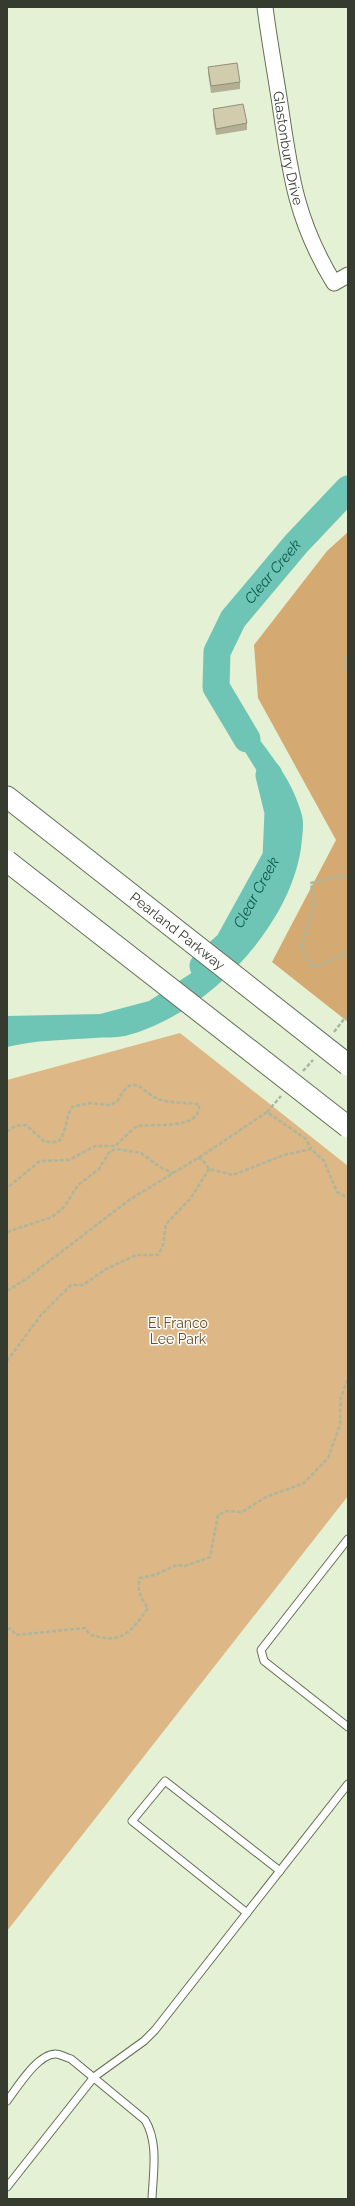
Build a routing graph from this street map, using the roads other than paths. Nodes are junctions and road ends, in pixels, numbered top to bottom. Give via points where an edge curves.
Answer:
1 (265, 7) edge
2 (348, 274) edge
3 (7, 797) edge
4 (7, 861) edge
5 (348, 1066) edge
6 (348, 1127) edge
7 (348, 1539) edge
8 (348, 1727) edge
9 (348, 1784) edge
10 (280, 1871) junction
11 (247, 1913) junction
12 (94, 2077) junction
13 (7, 2101) edge
14 (7, 2187) edge
15 (152, 2199) edge

1 - 2 street, Glastonbury Drive via 295,196 303,223 334,283
3 - 5 main road, Pearland Parkway, bridge
4 - 6 main road, bridge
7 - 8 lane via 261,1650 264,1661
9 - 10 lane
10 - 11 lane
10 - 11 lane via 165,1780 132,1821
11 - 12 lane via 144,2041
12 - 13 lane via 71,2059 56,2054 46,2056 37,2063
12 - 14 lane
12 - 15 lane via 146,2120 151,2129 154,2139

